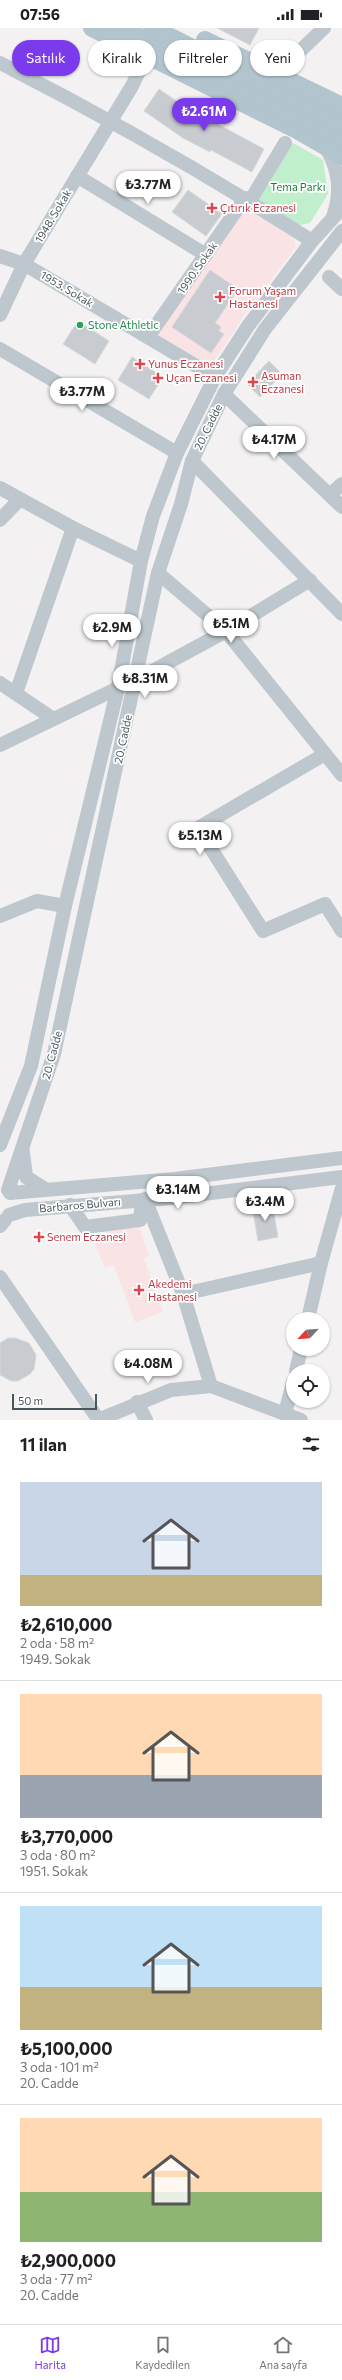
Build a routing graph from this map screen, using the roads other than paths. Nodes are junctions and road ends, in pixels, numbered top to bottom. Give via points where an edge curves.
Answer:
1 (92, 28) edge
2 (122, 28) edge
3 (153, 28) edge
4 (178, 28) edge
5 (324, 28) edge
6 (114, 40) edge
7 (305, 46) edge
8 (156, 62) edge
9 (250, 62) edge
10 (0, 63) edge
11 (137, 76) edge
12 (280, 76) edge
13 (342, 106) edge
14 (110, 119) junction
15 (342, 124) edge
16 (342, 140) edge
17 (285, 143) dead end
18 (324, 144) junction
19 (342, 156) edge
20 (77, 176) junction
21 (247, 200) junction
22 (342, 208) edge
23 (332, 219) junction
24 (342, 231) edge
25 (312, 241) junction
26 (206, 255) junction
27 (0, 256) edge
28 (24, 264) junction
29 (329, 277) dead end
30 (342, 289) edge
31 (0, 315) edge
32 (148, 337) junction
33 (0, 349) edge
34 (215, 376) junction
35 (224, 394) junction
36 (177, 453) junction
37 (192, 461) junction
38 (342, 484) edge
39 (0, 488) edge
40 (330, 495) junction
41 (20, 499) junction
42 (342, 507) edge
43 (0, 520) edge
44 (73, 528) junction
45 (141, 561) junction
46 (158, 573) junction
47 (310, 580) junction
48 (342, 614) edge
49 (226, 631) junction
50 (136, 680) junction
51 (0, 683) edge
52 (118, 688) junction
53 (16, 693) junction
54 (52, 718) junction
55 (0, 745) edge
56 (326, 754) junction
57 (342, 775) edge
58 (65, 906) junction
59 (0, 916) edge
60 (342, 931) edge
61 (0, 1145) edge
62 (22, 1150) junction
63 (342, 1158) edge
64 (342, 1177) edge
65 (342, 1188) edge
66 (6, 1189) edge
67 (45, 1189) junction
68 (143, 1200) junction
69 (70, 1205) junction
70 (3, 1221) edge
71 (321, 1263) junction
72 (0, 1277) edge
73 (183, 1294) junction
74 (310, 1312) edge
75 (211, 1386) junction
76 (137, 1402) junction
77 (286, 1408) edge
78 (285, 1414) junction
79 (98, 1420) edge
80 (146, 1420) edge
81 (301, 1420) edge

1 - 6 main road
2 - 16 main road
3 - 15 main road
4 - 9 main road
5 - 7 street
8 - 18 main road
10 - 14 street
11 - 14 street, 1948. Sokak
12 - 13 main road
14 - 20 street, 1948. Sokak
14 - 21 street
17 - 21 street, 1990. Sokak
18 - 19 main road
18 - 23 street via 334,161 340,180 340,200
20 - 26 street
20 - 28 street, 1948. Sokak
21 - 25 street
21 - 26 street, 1990. Sokak
22 - 23 street, 20. Cadde
23 - 25 street, 20. Cadde
24 - 35 street, 20. Cadde via 266,329
25 - 34 street, 20. Cadde via 248,326
26 - 32 street, 1990. Sokak
27 - 28 street, 1953. Sokak
28 - 31 street, 1948. Sokak
28 - 32 street, 1953. Sokak
29 - 30 street
32 - 34 street, 1953. Sokak
33 - 36 street
34 - 36 street, 20. Cadde
35 - 37 street, 20. Cadde
35 - 40 street
36 - 45 street, 20. Cadde via 153,516
37 - 46 street, 20. Cadde
37 - 47 street
38 - 40 street
39 - 41 street
40 - 42 street
41 - 43 street
41 - 44 street
44 - 45 street
44 - 53 street
45 - 52 street, 20. Cadde
46 - 49 street
46 - 50 street, 20. Cadde
47 - 48 street
47 - 49 street
49 - 50 street
49 - 56 street
50 - 62 street, 20. Cadde via 54,1054
51 - 53 street
52 - 54 street
52 - 58 street, 20. Cadde
53 - 54 street
54 - 55 street
56 - 57 street
56 - 60 street via 198,828 263,931 325,904
58 - 59 street via 37,901
58 - 61 street, 20. Cadde via 31,1066
62 - 66 street, 20. Cadde
62 - 67 street, Barbaros Bulvarı via 26,1176
63 - 67 street, Barbaros Bulvarı via 174,1179
64 - 68 street, Barbaros Bulvarı
65 - 71 street
66 - 67 street, Barbaros Bulvarı
66 - 70 street, 20. Cadde via 13,1203
68 - 69 street, Barbaros Bulvarı
68 - 69 street via 140,1220 86,1226
68 - 73 street
69 - 70 street, Barbaros Bulvarı via 25,1210
71 - 73 street
71 - 74 street
72 - 79 street
73 - 75 street
75 - 76 street via 171,1390
75 - 78 street
76 - 79 street
76 - 80 street
77 - 78 street
78 - 81 street

